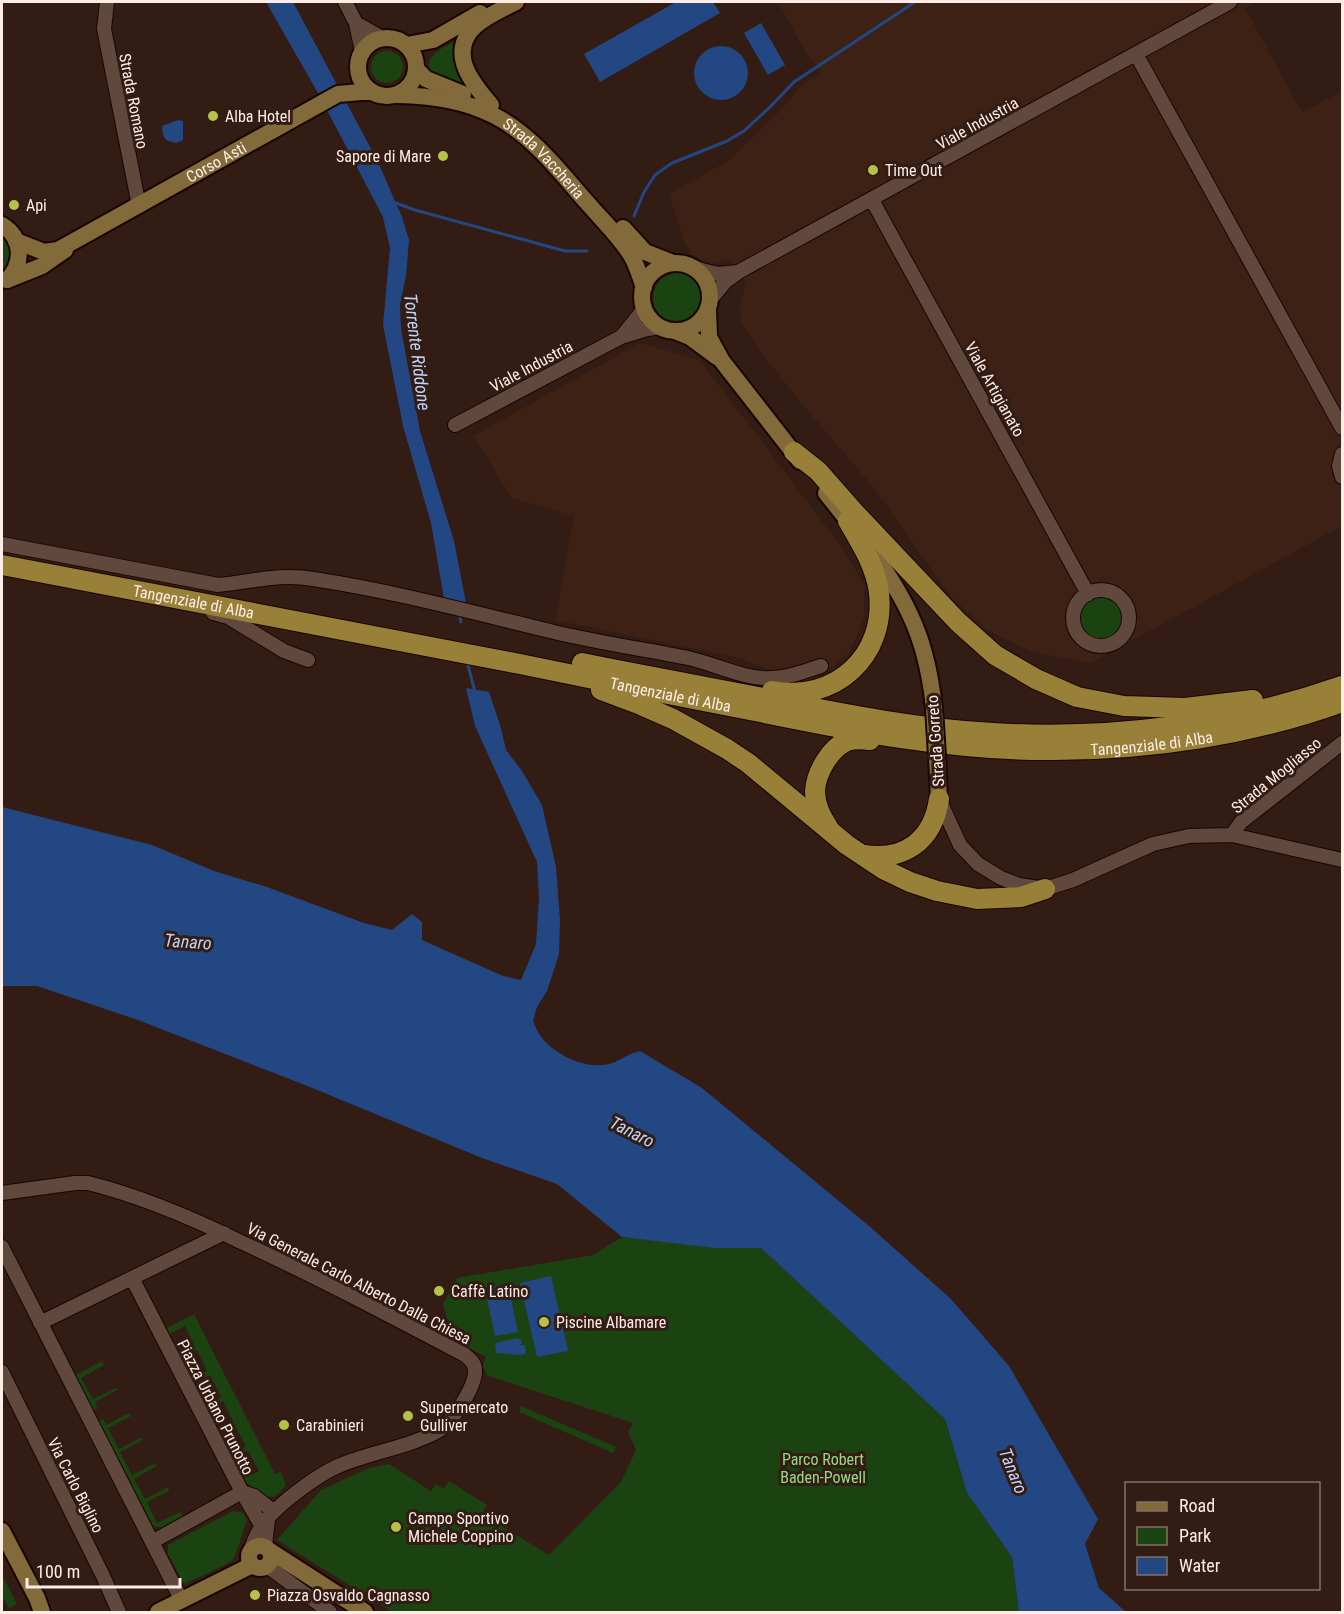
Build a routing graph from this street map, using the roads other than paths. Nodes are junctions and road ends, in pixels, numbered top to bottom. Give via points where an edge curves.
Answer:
1 (107, 2) edge
2 (345, 2) edge
3 (499, 2) edge
4 (516, 2) edge
5 (1230, 2) edge
6 (356, 23) junction
7 (381, 38) junction
8 (433, 40) junction
9 (407, 45) junction
10 (1136, 54) junction
11 (360, 59) junction
12 (417, 67) junction
13 (341, 93) junction
14 (372, 93) junction
15 (398, 95) junction
16 (491, 105) junction
17 (872, 200) junction
18 (139, 206) junction
19 (2, 225) edge
20 (94, 231) junction
21 (16, 241) junction
22 (673, 263) junction
23 (694, 268) junction
24 (740, 271) junction
25 (4, 282) edge
26 (644, 287) junction
27 (709, 305) junction
28 (644, 309) junction
29 (668, 329) junction
30 (621, 337) junction
31 (722, 361) junction
32 (455, 424) dead end
33 (1342, 428) edge
34 (794, 452) junction
35 (1342, 454) edge
36 (1342, 477) edge
37 (848, 521) junction
38 (2, 544) edge
39 (2, 552) edge
40 (2, 565) edge
41 (2, 573) edge
42 (1088, 594) junction
43 (270, 609) junction
44 (308, 660) dead end
45 (516, 663) junction
46 (821, 666) dead end
47 (626, 671) junction
48 (1342, 677) edge
49 (1342, 686) edge
50 (1342, 702) edge
51 (917, 741) junction
52 (1342, 743) edge
53 (939, 799) junction
54 (832, 834) junction
55 (1232, 835) junction
56 (864, 855) junction
57 (1342, 860) edge
58 (1045, 889) junction
59 (2, 1193) edge
60 (224, 1233) junction
61 (2, 1247) edge
62 (132, 1278) junction
63 (40, 1323) junction
64 (2, 1372) edge
65 (242, 1492) junction
66 (267, 1518) junction
67 (2, 1531) edge
68 (152, 1542) junction
69 (261, 1556) junction
70 (182, 1601) junction
71 (40, 1605) edge
72 (55, 1612) edge
73 (119, 1612) edge
74 (158, 1612) edge
75 (330, 1612) edge
76 (365, 1612) edge

1 - 18 street, Strada Romano via 104,29
2 - 6 street
3 - 8 main road
4 - 16 main road via 477,24 464,46 468,75
5 - 10 street, Viale Industria
6 - 7 street
6 - 11 street
7 - 9 main road
7 - 11 main road
8 - 9 main road
8 - 12 main road
9 - 12 main road
10 - 17 street, Viale Industria
10 - 33 street
11 - 13 main road
11 - 14 main road via 361,82
12 - 15 main road via 411,85
12 - 16 main road, Strada Vaccheria via 426,79
13 - 14 main road
13 - 18 main road, Corso Asti
14 - 15 main road
15 - 26 main road, Strada Vaccheria via 463,102 515,128 552,163 622,242
16 - 22 main road, Strada Vaccheria via 518,121 554,152 637,245
17 - 24 street, Viale Industria
17 - 42 street, Viale Artigianato
18 - 20 main road, Corso Asti
19 - 21 main road
20 - 21 main road, Corso Asti via 58,250 44,252
20 - 25 main road, Corso Asti via 42,266
21 - 25 main road via 18,262
22 - 23 main road
22 - 26 main road via 655,270
23 - 24 street, Viale Industria via 718,274
23 - 27 main road via 707,282
24 - 27 street, Viale Industria via 717,290
26 - 28 main road
27 - 29 main road via 695,325 685,330
27 - 31 main road, Strada Gorreto via 709,337
28 - 29 main road
28 - 30 street, Viale Industria
29 - 30 street, Viale Industria via 647,328
29 - 31 main road, Strada Gorreto via 690,337
30 - 32 street, Viale Industria
31 - 34 main road, Strada Gorreto
34 - 37 main road, Strada Gorreto
34 - 48 highway via 818,471 958,622 995,655 1077,697 1124,706 1185,708 1256,700
35 - 36 street
37 - 47 highway via 867,553 879,590 880,610 870,649 846,675 806,691 780,692
37 - 53 main road, Strada Gorreto, bridge via 902,599 924,651 934,708
38 - 46 street via 218,585 266,577 312,579 692,659 753,677 790,676
39 - 43 highway, Tangenziale di Alba
40 - 43 highway, Tangenziale di Alba
41 - 44 street via 228,617 284,651
42 - 42 street via 1073,616 1078,634 1092,645 1111,645 1125,633 1127,607 1114,594
43 - 45 highway, Tangenziale di Alba
43 - 47 highway, Tangenziale di Alba
45 - 51 highway, Tangenziale di Alba
45 - 54 highway via 641,705 704,734 748,763
47 - 49 highway, Tangenziale di Alba via 920,726 1051,735 1202,722 1271,708
50 - 51 highway, Tangenziale di Alba via 1235,732 1123,746 1051,750
51 - 54 highway via 858,739 835,750 815,789 819,813
52 - 55 street, Strada Mogliasso via 1241,822
53 - 56 highway via 921,840 888,856
53 - 58 street, Strada Gorreto via 960,845 978,864 1019,885
54 - 56 highway
55 - 57 street, Strada Gorreto
55 - 58 street, Strada Gorreto via 1190,836 1153,844
56 - 58 highway via 910,882 977,899 1020,897
59 - 60 street, Via Generale Carlo Alberto Dalla Chiesa via 88,1183
60 - 62 street
60 - 66 street, Via Generale Carlo Alberto Dalla Chiesa via 465,1355 475,1368 469,1391 444,1427 321,1474
61 - 63 street
62 - 63 street
62 - 65 street, Piazza Urbano Prunotto
63 - 68 street
64 - 73 street, Via Carlo Biglino
65 - 66 street
65 - 68 street, Piazza Urbano Prunotto
66 - 69 street
67 - 71 main road
68 - 70 street
69 - 70 main road
69 - 75 street
69 - 76 main road via 321,1584
70 - 74 main road
71 - 72 main road

